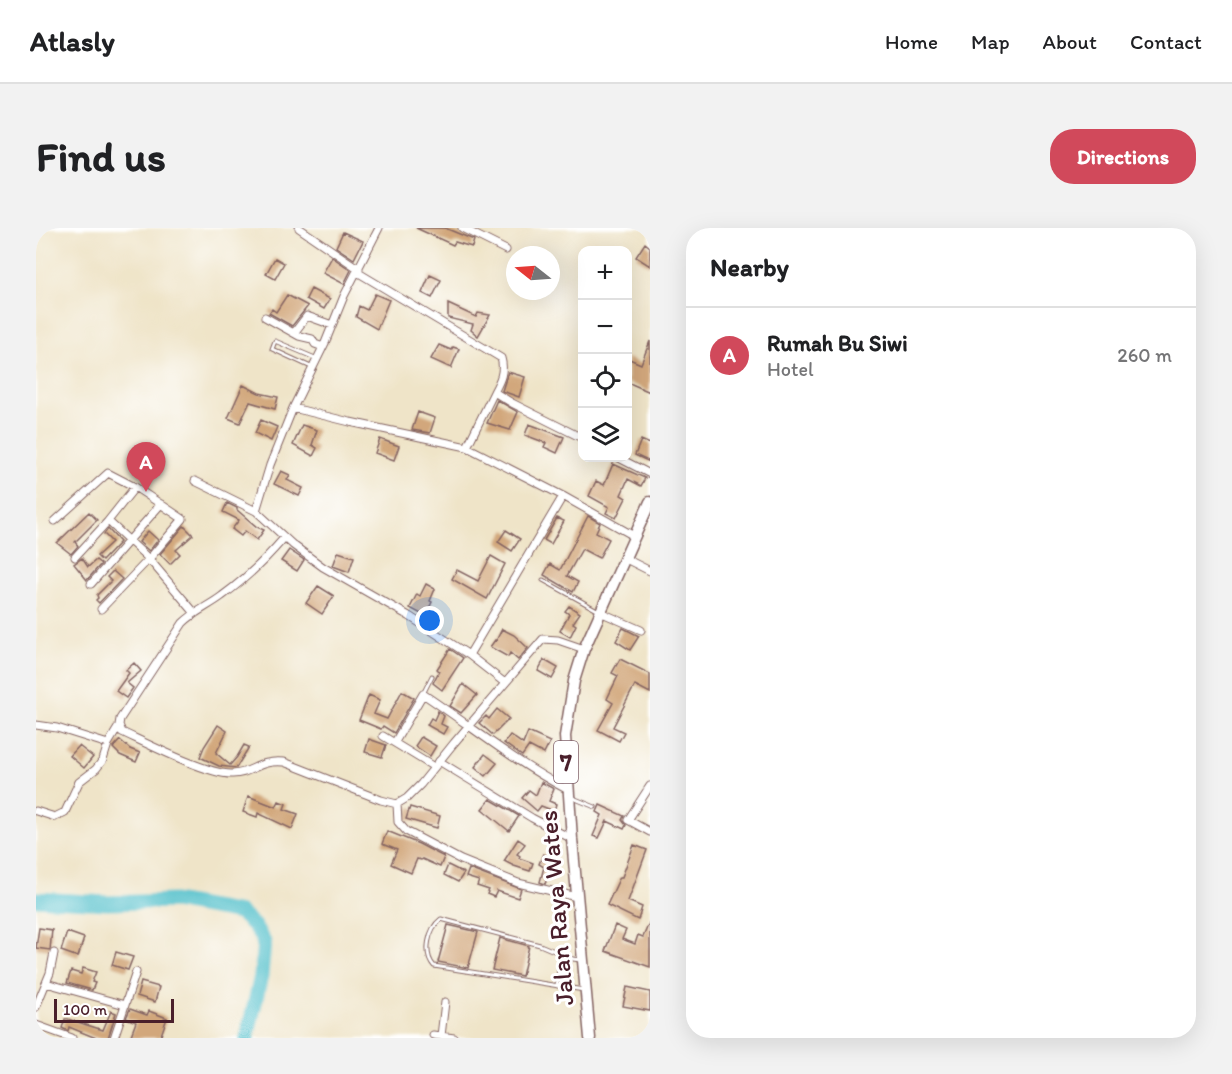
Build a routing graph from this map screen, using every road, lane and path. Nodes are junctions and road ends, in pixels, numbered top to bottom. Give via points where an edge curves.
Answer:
1 (299, 228) edge
2 (379, 228) edge
3 (462, 228) edge
4 (506, 250) dead end
5 (358, 271) junction
6 (265, 317) dead end
7 (332, 325) junction
8 (294, 333) junction
9 (323, 347) junction
10 (317, 359) junction
11 (313, 368) junction
12 (494, 392) junction
13 (293, 408) junction
14 (578, 436) edge
15 (467, 447) junction
16 (627, 462) edge
17 (650, 474) edge
18 (195, 481) dead end
19 (135, 487) junction
20 (563, 496) junction
21 (650, 502) edge
22 (161, 504) junction
23 (256, 511) junction
24 (55, 520) dead end
25 (108, 521) junction
26 (634, 536) junction
27 (284, 537) junction
28 (129, 540) junction
29 (75, 557) dead end
30 (624, 558) junction
31 (149, 559) junction
32 (650, 572) edge
33 (543, 580) dead end
34 (91, 584) dead end
35 (101, 609) dead end
36 (194, 612) junction
37 (600, 612) junction
38 (641, 630) dead end
39 (584, 649) junction
40 (469, 655) junction
41 (432, 676) dead end
42 (505, 683) junction
43 (423, 694) junction
44 (36, 724) edge
45 (119, 725) junction
46 (469, 725) junction
47 (383, 736) dead end
48 (395, 742) junction
49 (108, 744) junction
50 (437, 764) junction
51 (650, 786) edge
52 (568, 793) junction
53 (397, 804) junction
54 (595, 807) dead end
55 (36, 811) edge
56 (650, 832) edge
57 (572, 838) junction
58 (577, 897) junction
59 (54, 953) dead end
60 (561, 953) junction
61 (583, 961) junction
62 (136, 972) dead end
63 (46, 983) junction
64 (557, 986) junction
65 (586, 990) junction
66 (445, 1002) dead end
67 (125, 1005) junction
68 (36, 1006) edge
69 (36, 1025) edge
70 (72, 1038) edge
71 (114, 1038) edge
72 (454, 1038) edge
73 (590, 1038) edge

1 - 5 street
2 - 5 street
3 - 4 street
5 - 7 street
5 - 12 street via 501,358 502,375
6 - 8 street
7 - 8 street via 308,316
7 - 9 street
8 - 9 street
9 - 10 street
10 - 11 street
10 - 11 lane via 276,341 272,348
11 - 13 street
12 - 14 street
12 - 15 street
13 - 15 street
13 - 23 street
15 - 20 street
16 - 17 street
18 - 23 street
19 - 22 street
19 - 24 street via 112,474 104,474
19 - 25 street
20 - 26 street
20 - 40 street
21 - 26 highway, Jalan Raya Wates / 7
22 - 28 street
22 - 31 street via 183,519
23 - 27 street
25 - 28 street
25 - 29 street
26 - 30 highway, Jalan Raya Wates / 7
27 - 36 street via 244,579
27 - 40 street via 323,567
28 - 31 street
28 - 34 street
30 - 32 street
30 - 37 highway, Jalan Raya Wates / 7
31 - 35 street
31 - 36 street
33 - 37 lane
36 - 45 street via 158,658
37 - 38 street
37 - 39 highway, Jalan Raya Wates / 7
39 - 42 street via 543,639
39 - 52 highway, Jalan Raya Wates / 7 via 565,736
40 - 42 street
41 - 43 lane
42 - 46 street
43 - 46 street
43 - 48 street
44 - 49 street
45 - 49 street
45 - 53 street via 122,732 215,771 233,774 267,761 284,762
46 - 50 street
46 - 52 street
47 - 48 street
48 - 50 street
49 - 55 street via 103,760 79,782 65,812 55,817
50 - 53 street
50 - 57 street
51 - 56 street via 628,820
52 - 54 lane
52 - 57 highway, Jalan Raya Wates / 7
53 - 58 street via 398,822 406,831 460,861 518,883
57 - 58 highway, Jalan Raya Wates / 7
58 - 61 highway, Jalan Raya Wates / 7
59 - 63 street
60 - 61 lane
60 - 64 lane
60 - 64 lane via 441,919 432,932 427,954 434,966
61 - 65 highway, Jalan Raya Wates / 7
62 - 67 street
63 - 67 street
63 - 68 street
64 - 65 lane
65 - 73 highway, Jalan Raya Wates / 7
66 - 72 street via 437,1036
67 - 71 street
69 - 70 street

